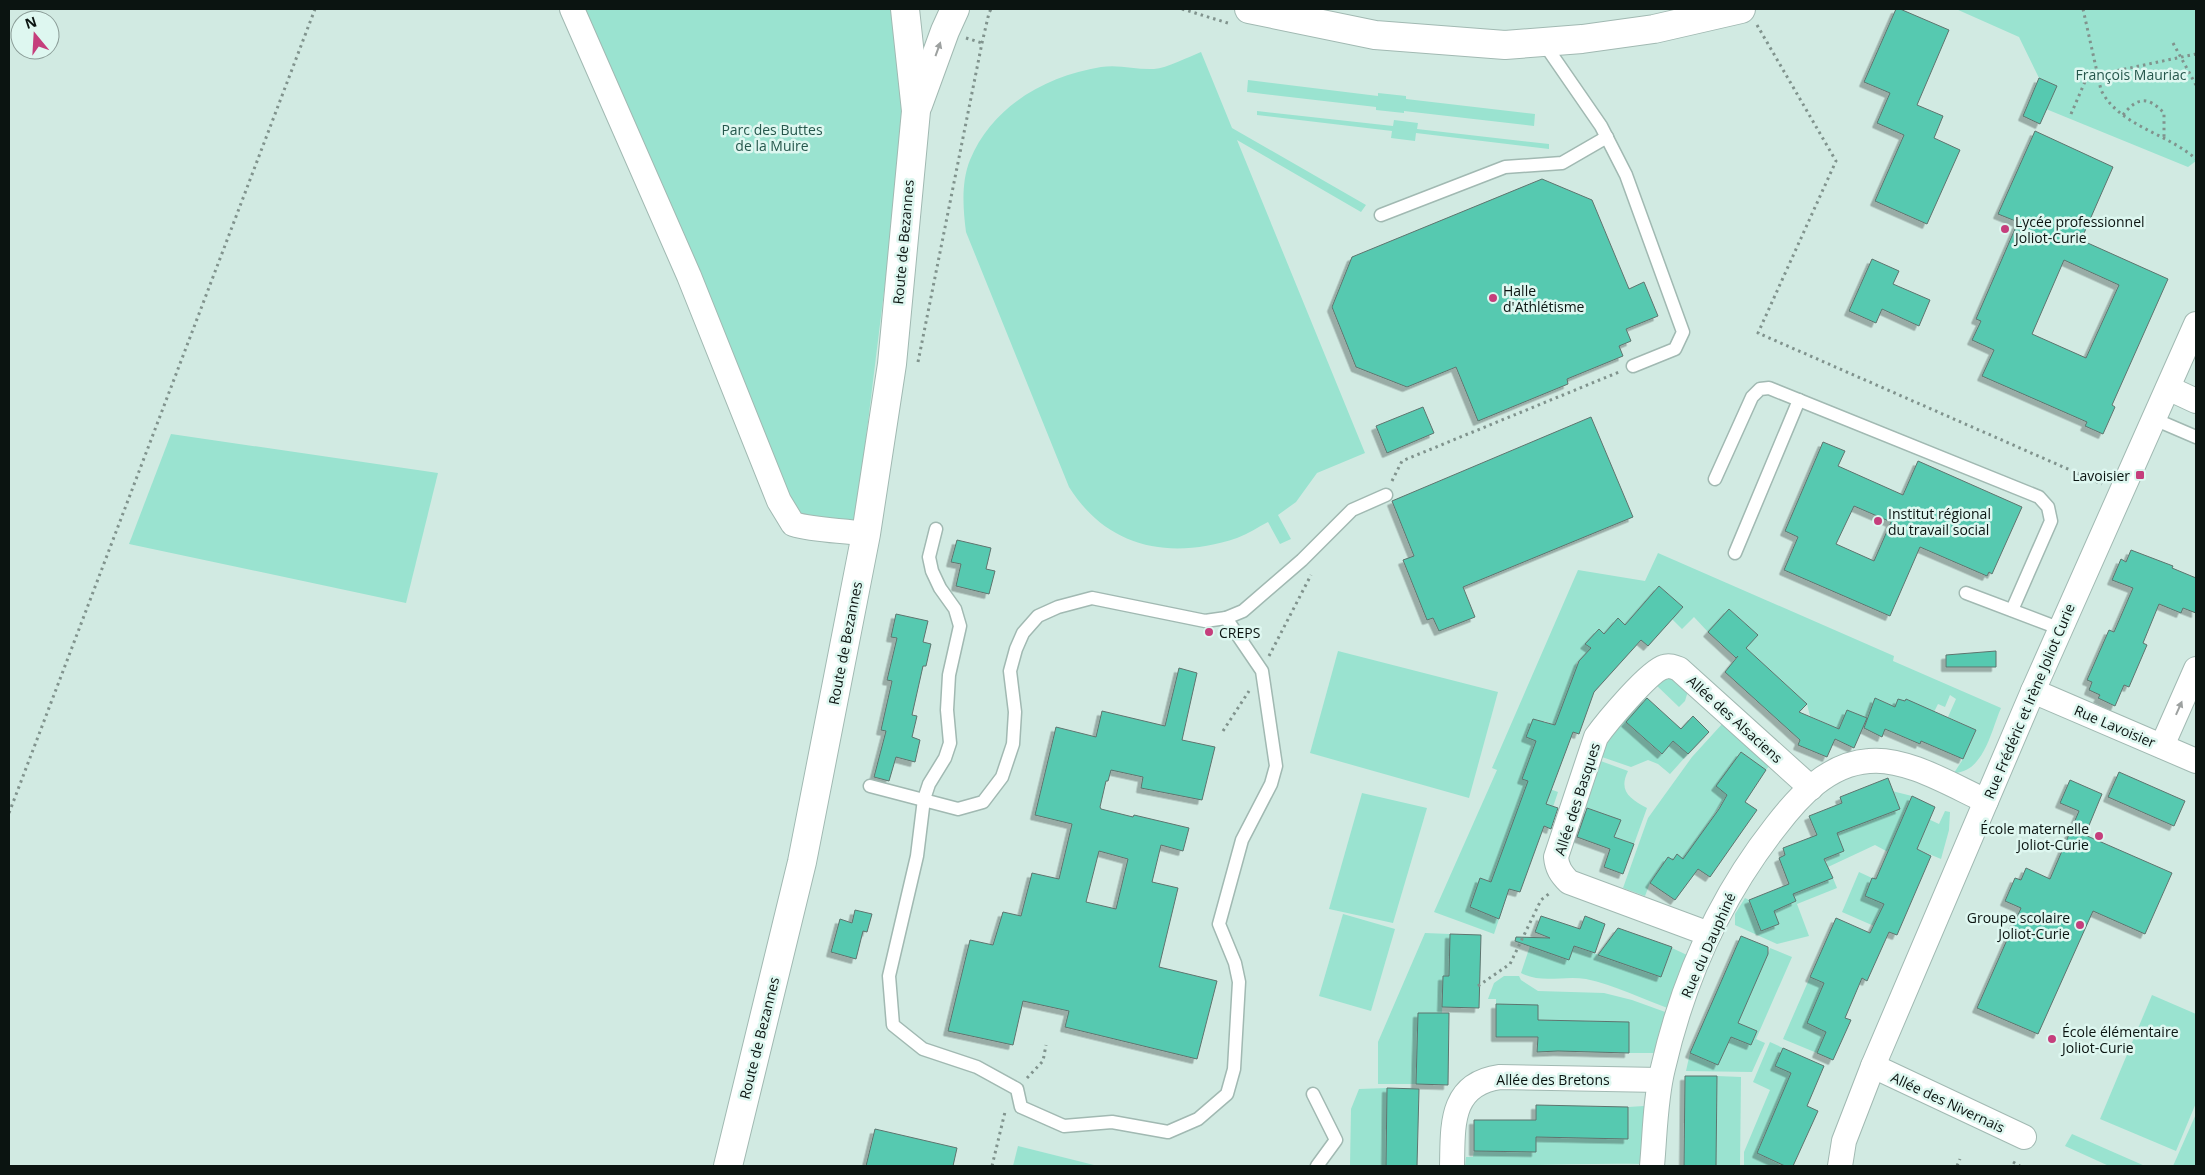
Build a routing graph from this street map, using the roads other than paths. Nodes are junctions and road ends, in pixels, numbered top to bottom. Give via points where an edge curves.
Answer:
1 (572, 9) edge
2 (905, 9) edge
3 (955, 9) edge
4 (1249, 9) edge
5 (1748, 14) edge
6 (1543, 42) junction
7 (916, 111) junction
8 (1606, 137) junction
9 (1382, 215) dead end
10 (2196, 324) edge
11 (1633, 366) road end
12 (2168, 388) junction
13 (1799, 400) junction
14 (2196, 401) edge
15 (2154, 419) junction
16 (2196, 437) edge
17 (1715, 479) dead end
18 (1386, 495) road end
19 (936, 529) dead end
20 (866, 534) junction
21 (1735, 553) dead end
22 (1966, 593) dead end
23 (2012, 610) junction
24 (1226, 618) junction
25 (2061, 629) junction
26 (2196, 669) edge
27 (2034, 691) junction
28 (1612, 716) joint
29 (2162, 746) junction
30 (2196, 761) edge
31 (870, 786) dead end
32 (1811, 788) junction
33 (924, 799) junction
34 (1986, 801) junction
35 (1709, 934) junction
36 (1873, 1066) junction
37 (1660, 1080) junction
38 (1313, 1094) dead end
39 (2024, 1137) dead end
40 (728, 1166) edge
41 (1317, 1166) edge
42 (1452, 1166) edge
43 (1652, 1166) edge
44 (1840, 1166) edge

1 - 20 street via 688,276 779,502 793,524 810,529
2 - 7 street, Route de Bezannes
7 -> 3 street, Route de Bezannes
4 - 6 street via 1375,35 1505,45
5 - 6 street
6 - 8 lane
7 - 20 street, Route de Bezannes via 892,364
8 - 9 lane via 1562,163 1505,167
8 - 11 lane via 1626,175 1683,332 1675,349
10 - 12 street, Rue Frédéric et Irène Joliot Curie
12 - 14 street
12 - 15 street, Rue Frédéric et Irène Joliot Curie
13 - 17 lane via 1769,388 1752,397
13 - 21 lane
13 - 23 lane via 2038,497 2048,507 2051,521
15 - 16 lane
15 - 25 street, Rue Frédéric et Irène Joliot Curie
18 - 24 lane via 1352,510 1243,611
19 - 33 lane via 929,557 932,571 955,608 960,626 949,675 947,710 950,743 945,758 928,784
20 - 40 street, Route de Bezannes via 802,862
22 - 23 lane
23 - 25 lane
24 - 33 lane via 1205,621 1092,598 1038,616 1023,633 1010,671 1015,712 1013,744 1002,777 983,802 958,809
24 - 33 lane via 1262,671 1276,766 1271,784 1242,840 1219,924 1239,982 1234,1069 1226,1094 1198,1119 1168,1132 1112,1122 1064,1126 1021,1107 1017,1089 977,1067 923,1049 893,1025 889,976 917,856
25 - 27 street, Rue Frédéric et Irène Joliot Curie
29 -> 26 street
27 - 29 street, Rue Lavoisier
27 - 34 street, Rue Frédéric et Irène Joliot Curie
28 - 32 street, Allée des Alsaciens via 1656,670 1671,666 1680,668
28 - 35 street, Allée des Basques via 1596,737 1556,857 1561,875 1566,880
29 - 30 street, Rue Lavoisier
31 - 33 lane
32 - 34 street, Rue du Dauphiné via 1845,766 1880,760 1904,765
32 - 35 street, Rue du Dauphiné via 1783,817 1752,858
34 - 36 street, Rue Frédéric et Irène Joliot Curie
35 - 37 street, Rue du Dauphiné via 1682,1003
36 - 39 street, Allée des Nivernais
36 - 44 street, Rue Frédéric et Irène Joliot Curie via 1844,1141
37 - 42 street, Allée des Bretons via 1488,1079 1468,1090 1456,1111
37 - 43 street, Rue du Dauphiné
38 - 41 lane via 1336,1140

